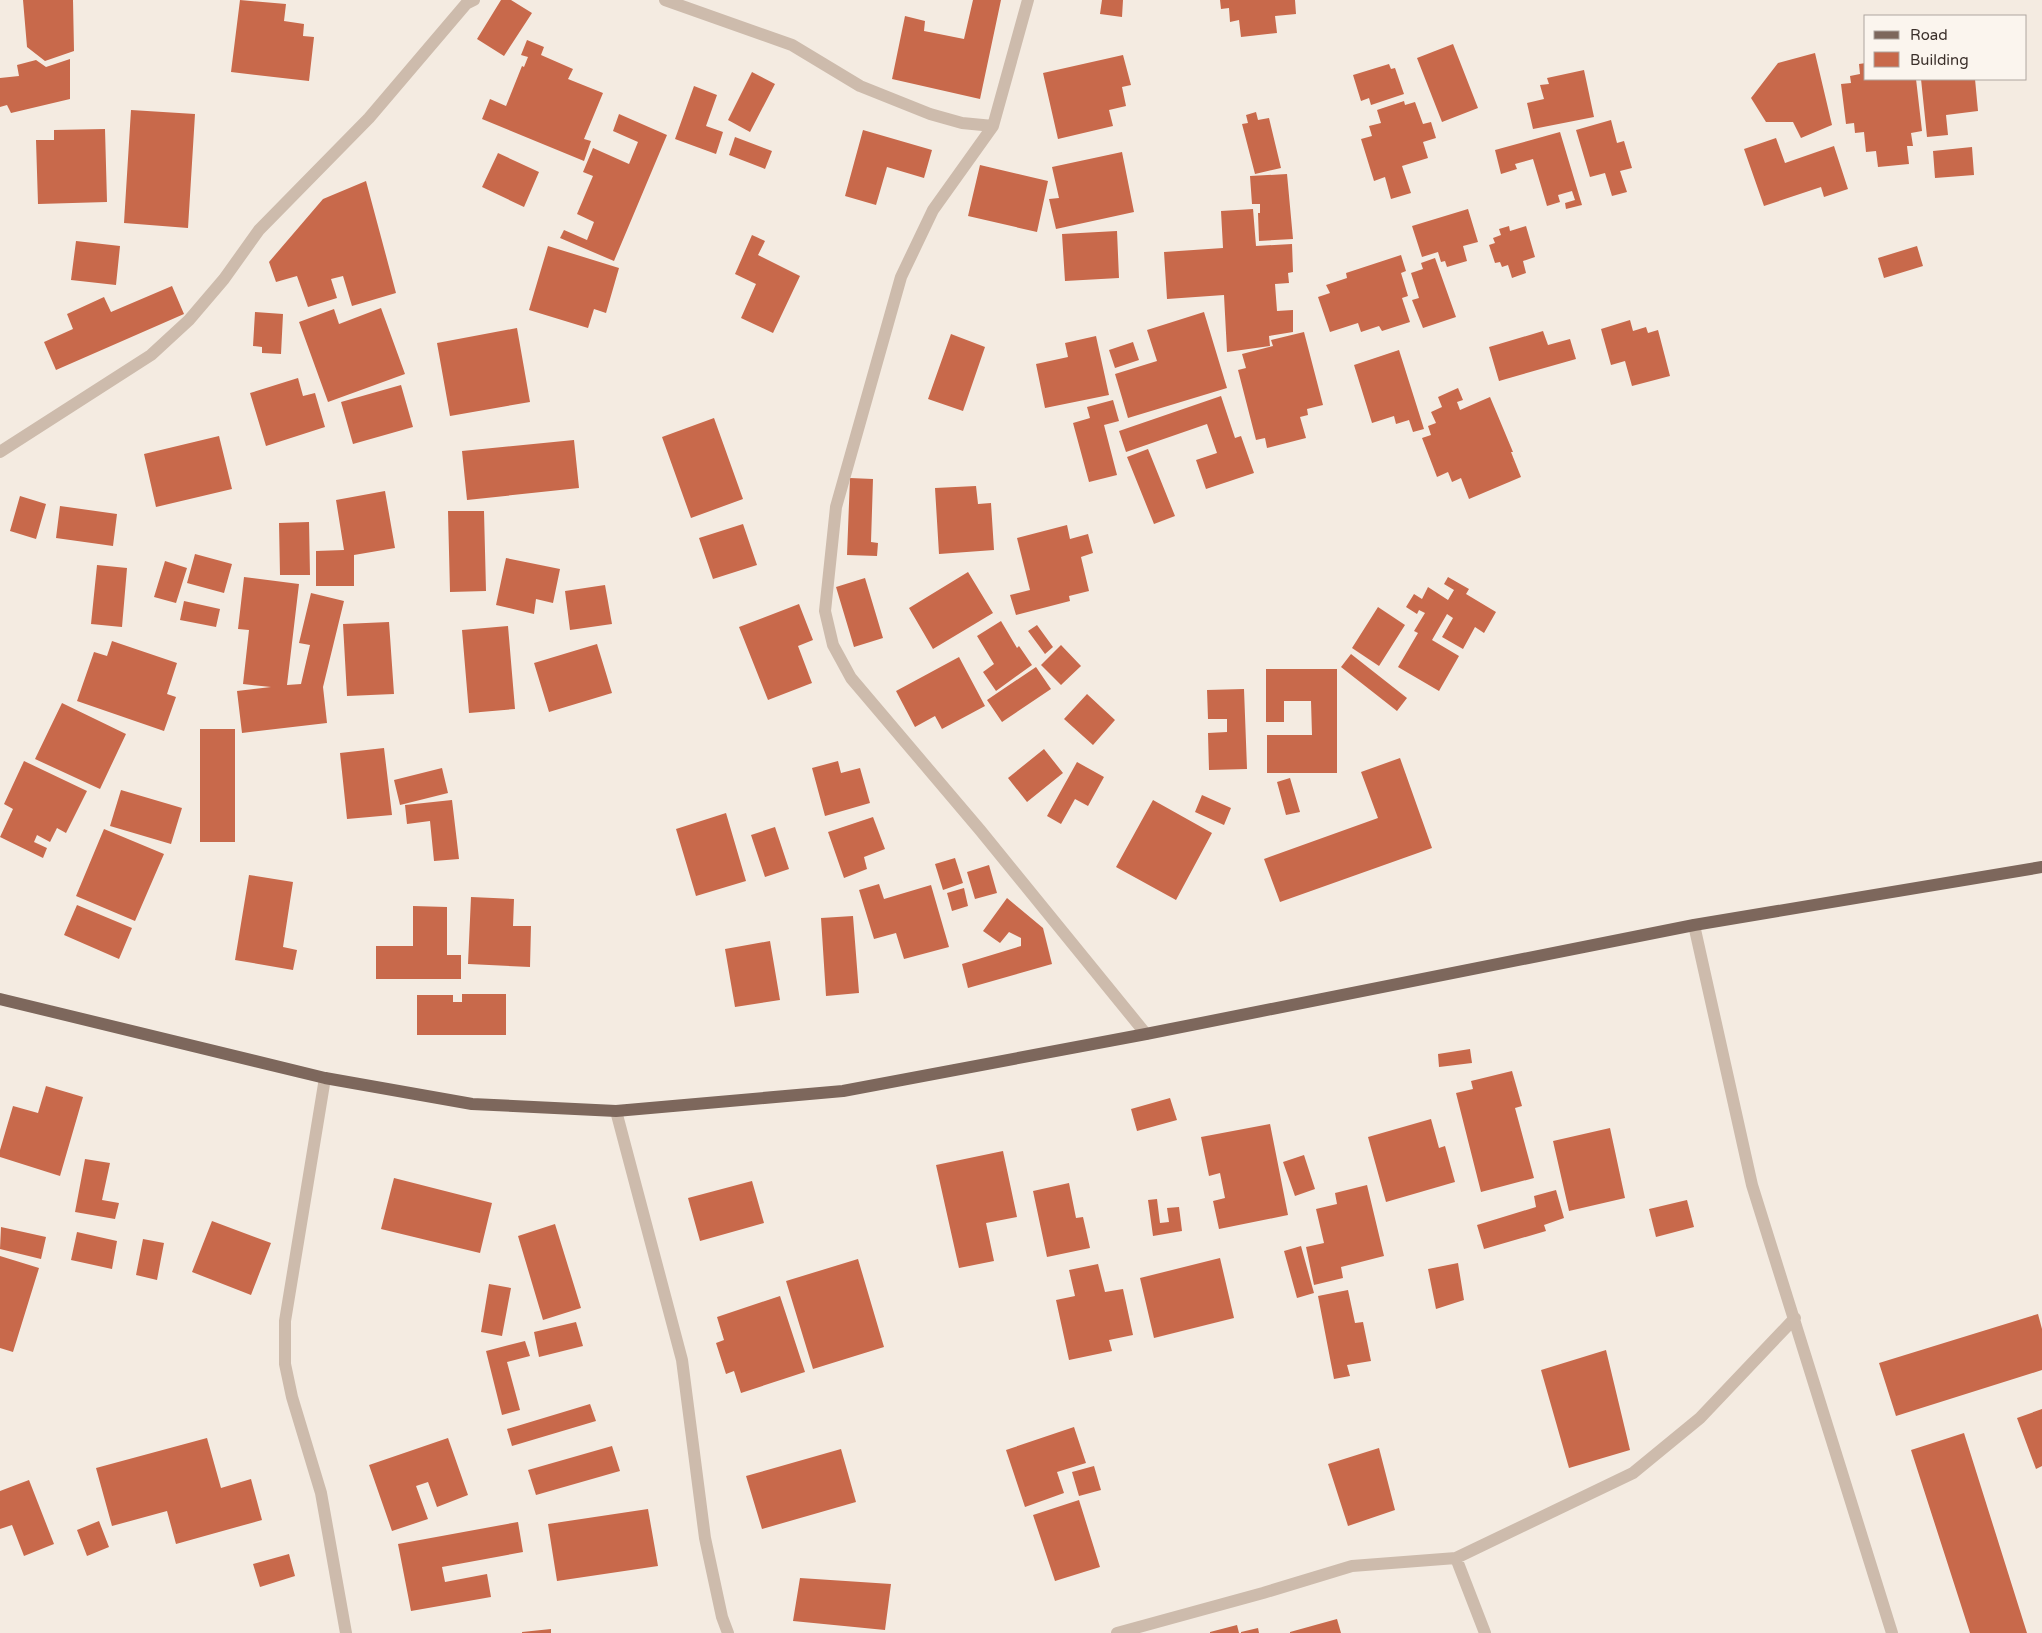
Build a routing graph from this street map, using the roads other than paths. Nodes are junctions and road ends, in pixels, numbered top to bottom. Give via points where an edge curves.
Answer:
1 (474, 0) edge
2 (665, 0) edge
3 (1028, 0) edge
4 (993, 126) junction
5 (0, 452) edge
6 (2042, 867) edge
7 (1694, 924) junction
8 (0, 999) edge
9 (1146, 1034) junction
10 (325, 1078) junction
11 (616, 1111) junction
12 (1795, 1318) junction
13 (1456, 1558) junction
14 (346, 1633) edge
15 (728, 1633) edge
16 (1117, 1633) edge
17 (1485, 1633) edge
18 (1892, 1633) edge

1 - 5 street via 466,4 369,118 259,230 189,320 151,355
2 - 4 street via 792,45 860,86 930,114
3 - 4 street
4 - 9 street via 933,210 901,278 836,507 826,611 833,645 851,678
6 - 7 main road
7 - 9 main road
7 - 12 street via 1752,1185
8 - 10 main road
9 - 11 main road via 843,1091
10 - 11 main road via 472,1104
10 - 14 street via 285,1321 285,1364 321,1493
11 - 15 street via 682,1360 705,1538
12 - 13 street via 1700,1418 1634,1473
12 - 18 street
13 - 16 street via 1352,1566
13 - 17 street

